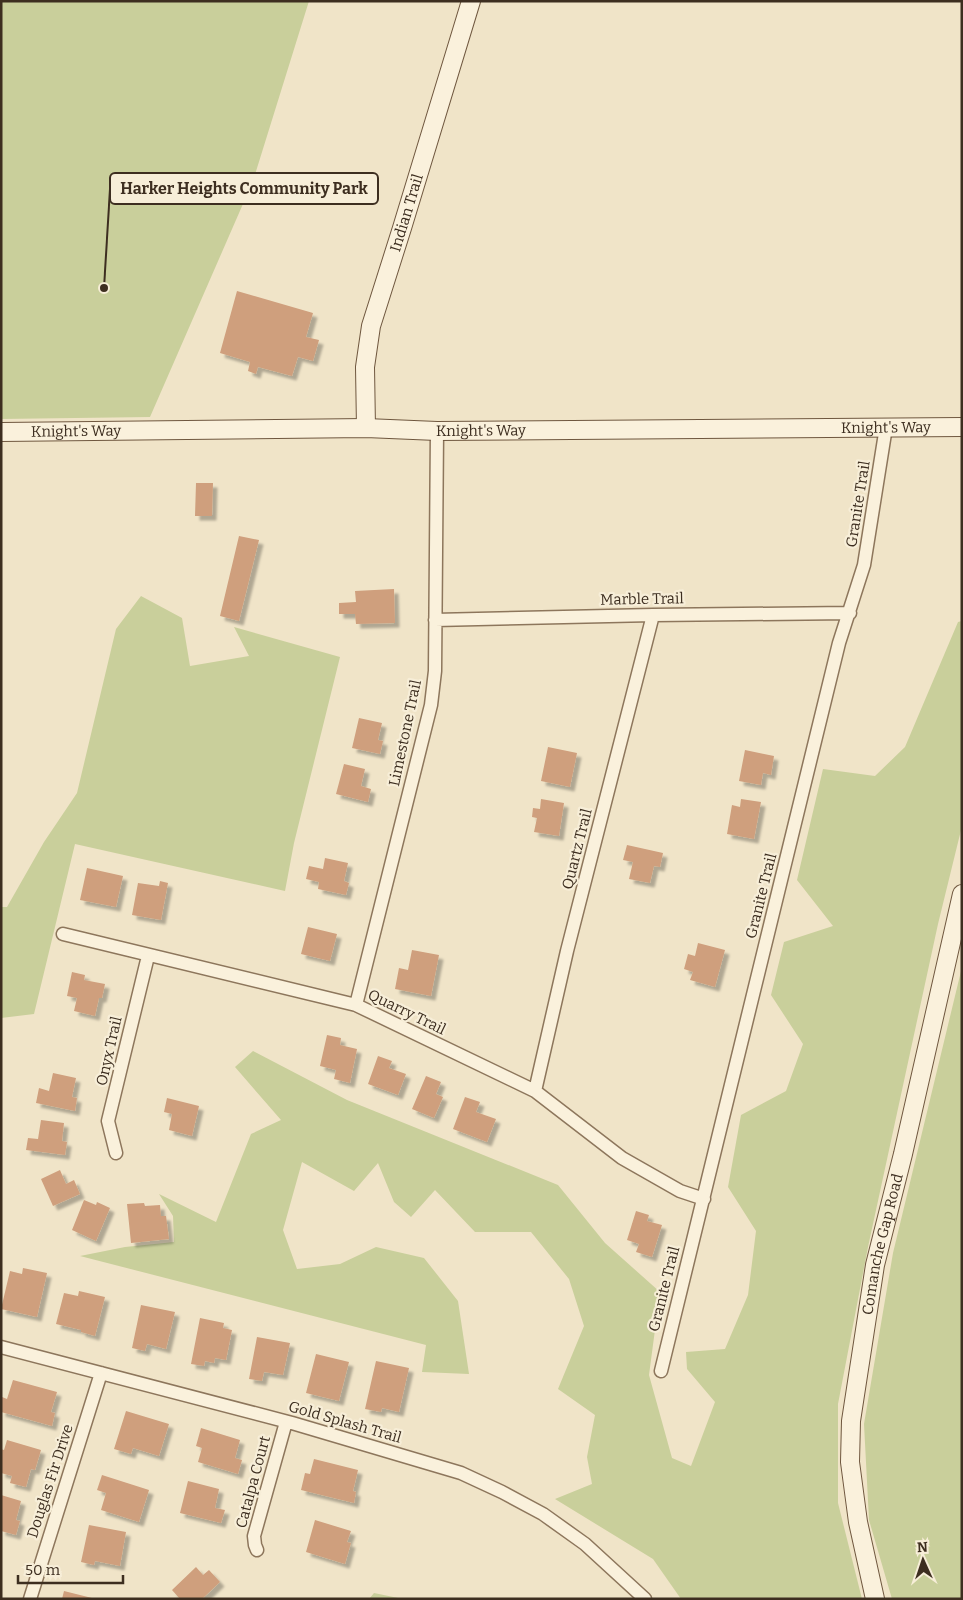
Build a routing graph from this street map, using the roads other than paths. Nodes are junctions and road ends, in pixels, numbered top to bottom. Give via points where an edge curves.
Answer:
1 (471, 1) edge
2 (886, 427) junction
3 (962, 427) edge
4 (366, 428) junction
5 (437, 431) junction
6 (1, 432) edge
7 (850, 613) junction
8 (653, 615) junction
9 (435, 620) junction
10 (962, 894) edge
11 (63, 934) dead end
12 (148, 956) junction
13 (356, 1005) junction
14 (535, 1091) junction
15 (116, 1153) dead end
16 (704, 1199) junction
17 (1, 1347) edge
18 (661, 1371) dead end
19 (101, 1373) junction
20 (286, 1422) junction
21 (258, 1550) dead end
22 (30, 1599) edge
23 (645, 1599) edge
24 (875, 1599) edge

1 - 4 street, Indian Trail via 371,326 365,367
2 - 3 street, Knight's Way
2 - 5 street, Knight's Way
2 - 7 street, Granite Trail via 864,565
4 - 5 street, Knight's Way
4 - 6 street, Knight's Way
5 - 9 street, Limestone Trail
7 - 8 street, Marble Trail
7 - 16 street, Granite Trail via 839,643
8 - 9 street, Marble Trail
8 - 14 street, Quartz Trail via 567,951
9 - 13 street, Limestone Trail via 431,706
10 - 24 street, Comanche Gap Road via 875,1265 851,1421 850,1462 858,1522
11 - 12 street, Quarry Trail
12 - 13 street, Quarry Trail
12 - 15 street, Onyx Trail via 108,1121
13 - 14 street, Quarry Trail
14 - 16 street, Quarry Trail via 622,1158 680,1191
16 - 18 street, Granite Trail
17 - 19 street, Gold Splash Trail
19 - 20 street, Gold Splash Trail
19 - 22 street, Douglas Fir Drive
20 - 21 street, Catalpa Court via 254,1536
20 - 23 street, Gold Splash Trail via 461,1473 502,1492 543,1514 585,1544

